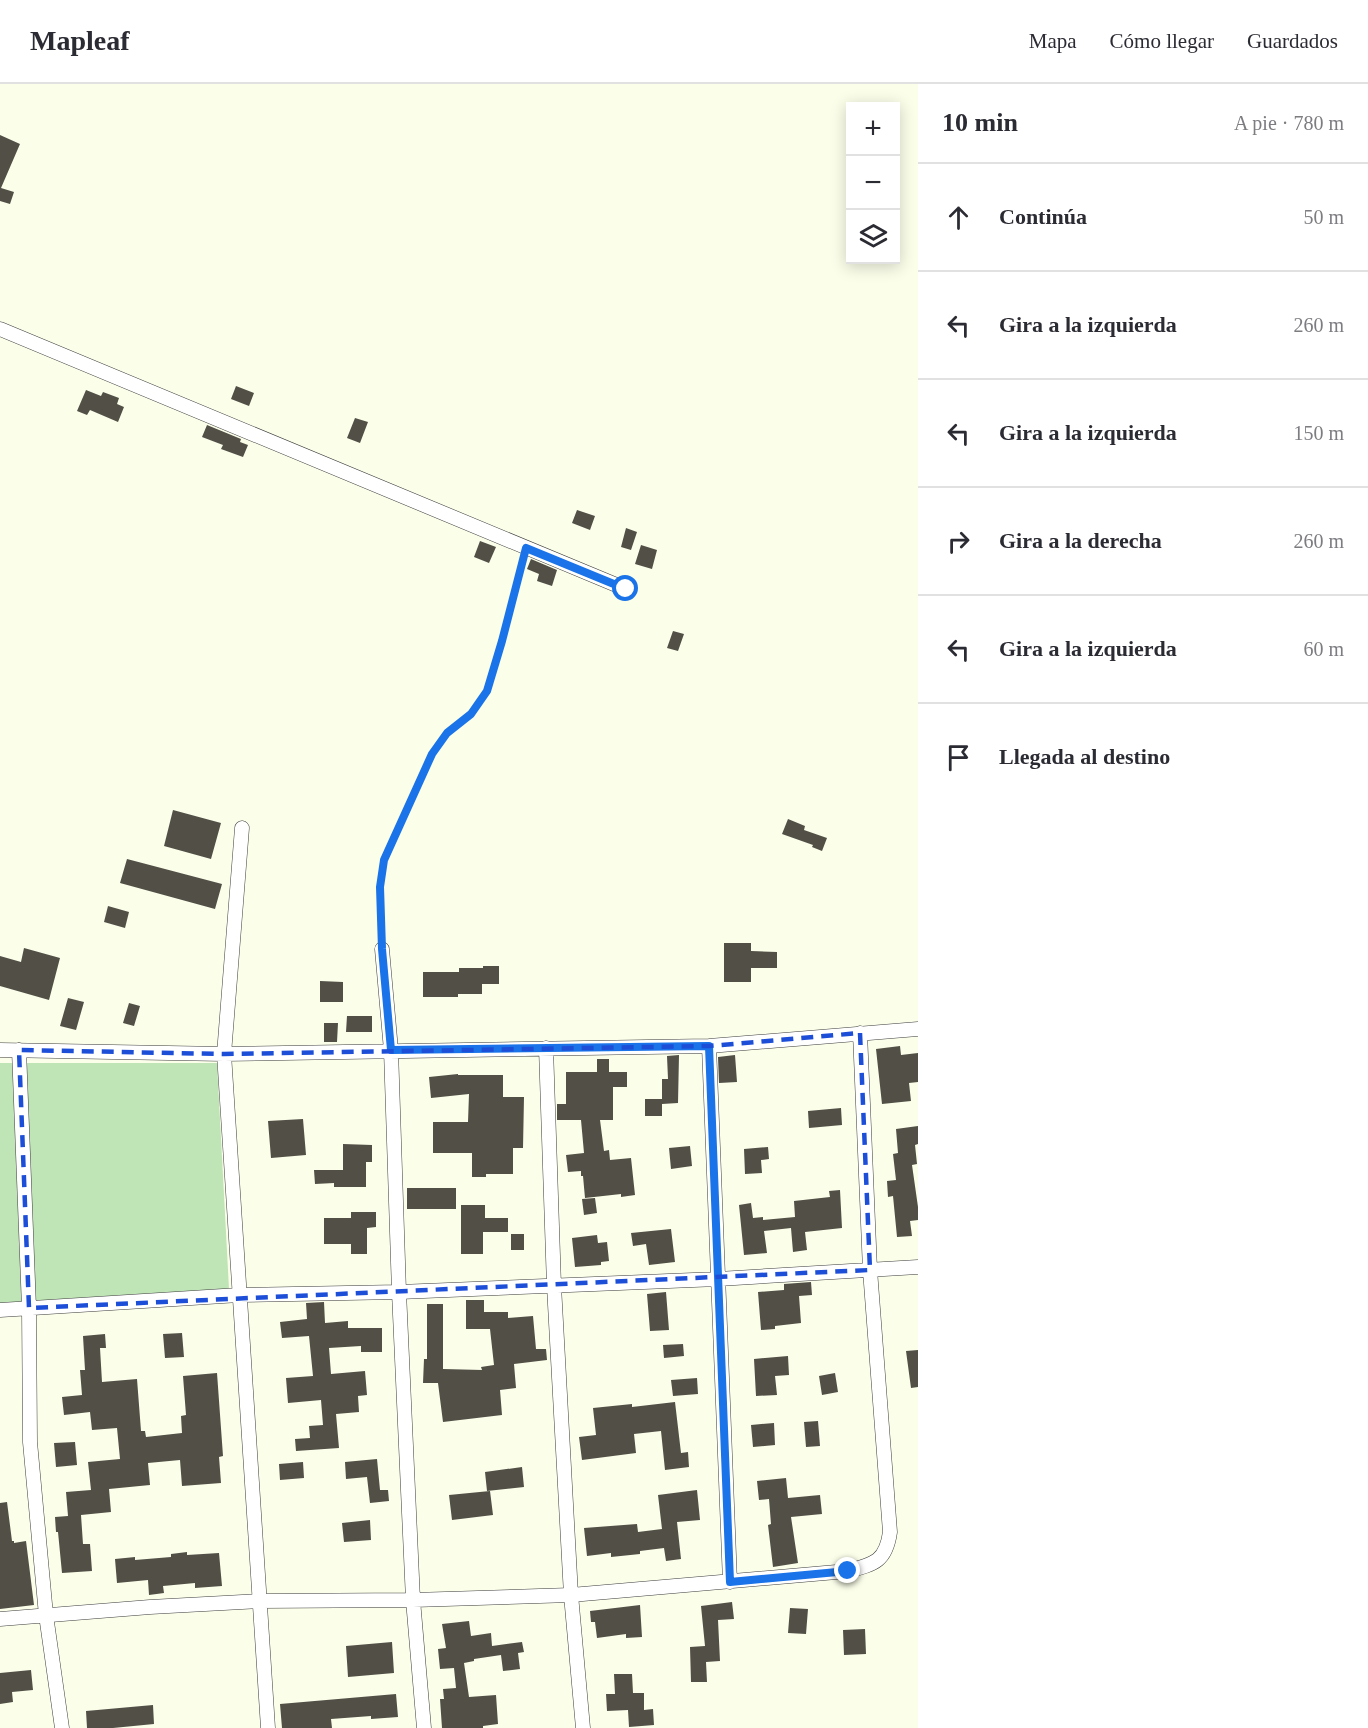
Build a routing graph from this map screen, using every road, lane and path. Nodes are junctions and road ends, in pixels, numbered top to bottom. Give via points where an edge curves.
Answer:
1 (0, 329) edge
2 (526, 548) junction
3 (626, 589) dead end
4 (242, 828) dead end
5 (382, 949) joint
6 (918, 1029) edge
7 (860, 1033) junction
8 (709, 1046) junction
9 (546, 1048) junction
10 (0, 1050) edge
11 (19, 1050) junction
12 (391, 1050) junction
13 (224, 1054) junction
14 (918, 1267) edge
15 (870, 1270) junction
16 (718, 1279) junction
17 (554, 1286) junction
18 (399, 1292) junction
19 (239, 1295) junction
20 (29, 1308) junction
21 (0, 1310) edge
22 (730, 1582) junction
23 (571, 1595) junction
24 (413, 1600) junction
25 (260, 1602) junction
26 (46, 1616) junction
27 (0, 1619) edge
28 (62, 1728) edge
29 (268, 1728) edge
30 (424, 1728) edge
31 (583, 1728) edge

1 - 2 street
2 - 3 street
2 - 5 path via 487,691 471,714 447,733 432,754 384,860 380,887
4 - 13 street
5 - 12 street
6 - 7 street
7 - 8 street
7 - 15 street
8 - 9 street
8 - 16 street
9 - 12 street
9 - 17 street
10 - 11 street
11 - 13 street
11 - 20 street
12 - 13 street
12 - 18 street
13 - 19 street
14 - 15 street
15 - 16 street
15 - 22 street via 890,1532 888,1548 872,1565 848,1571
16 - 17 street
16 - 22 street
17 - 18 street
17 - 23 street
18 - 19 street
18 - 24 street
19 - 20 street
19 - 25 street
20 - 21 street
20 - 26 street via 30,1442
22 - 23 street
23 - 24 street
23 - 31 street
24 - 25 street
24 - 30 street
25 - 26 street
25 - 29 street
26 - 27 street
26 - 28 street

